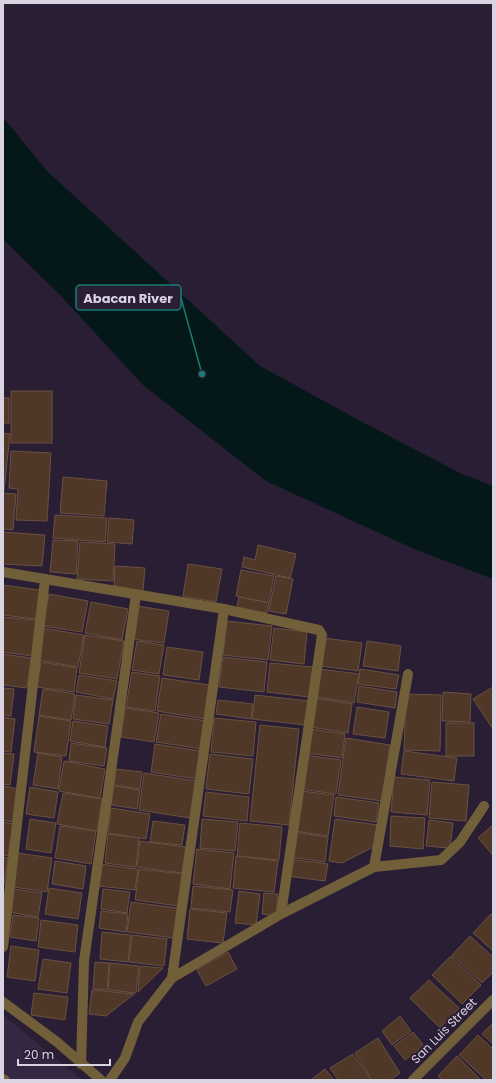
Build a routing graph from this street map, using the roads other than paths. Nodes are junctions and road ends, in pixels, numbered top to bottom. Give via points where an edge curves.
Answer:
1 (3, 572) edge
2 (45, 579) junction
3 (136, 595) junction
4 (224, 609) junction
5 (408, 674) dead end
6 (484, 806) dead end
7 (374, 867) junction
8 (281, 914) junction
9 (3, 947) edge
10 (172, 978) junction
11 (493, 1000) edge
12 (3, 1002) edge
13 (82, 1064) junction
14 (101, 1080) edge
15 (110, 1080) edge
16 (413, 1080) edge

1 - 2 street
2 - 3 street
2 - 9 street
3 - 4 street
3 - 13 street via 84,961
4 - 8 street via 311,627 319,630 322,635
4 - 10 street
5 - 7 street
6 - 7 street via 460,842 441,860
7 - 8 street
8 - 10 street
10 - 15 street via 138,1022 125,1058
11 - 16 street, San Luis Street
12 - 13 street
13 - 14 street

